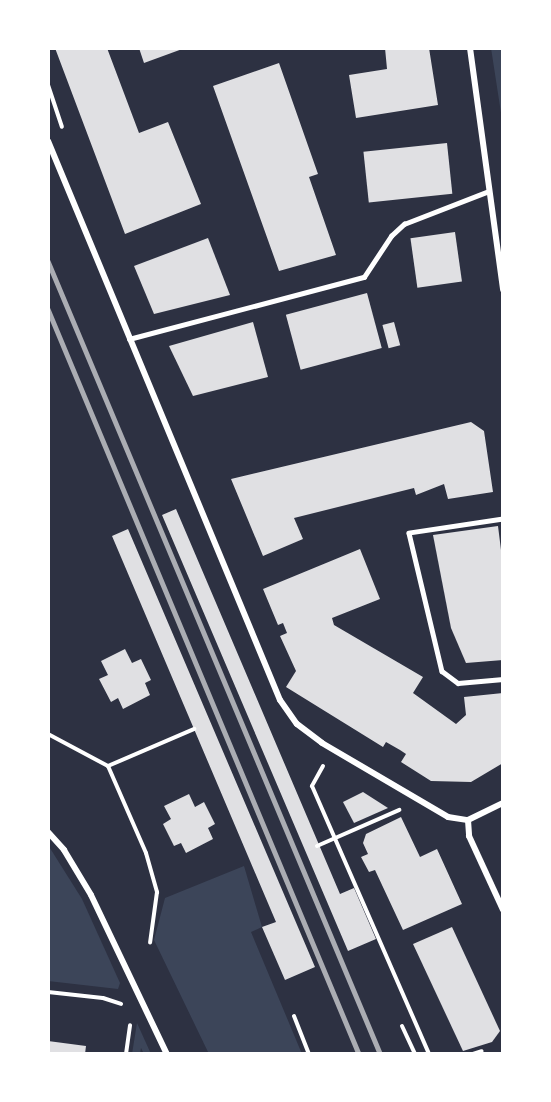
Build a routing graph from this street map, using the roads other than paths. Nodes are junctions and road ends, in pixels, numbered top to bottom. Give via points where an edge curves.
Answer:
1 (470, 48) edge
2 (48, 141) edge
3 (489, 191) junction
4 (503, 290) edge
5 (129, 339) junction
6 (503, 519) edge
7 (503, 679) edge
8 (503, 803) edge
9 (468, 820) junction
10 (48, 832) edge
11 (503, 910) edge
12 (167, 1054) edge

1 - 3 street
2 - 5 street
3 - 4 street
3 - 5 lane via 404,224 391,236 364,277
5 - 9 street via 280,700 297,724 333,750 448,817
6 - 7 lane via 409,533 442,670 458,683
8 - 9 street
9 - 11 street via 469,836
10 - 12 street via 64,850 91,896

